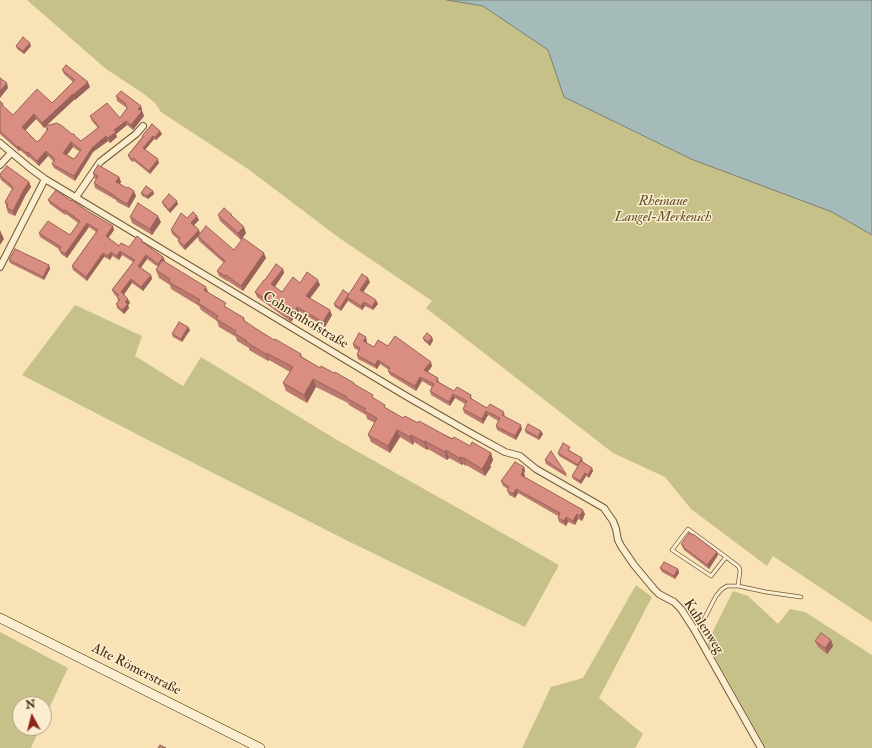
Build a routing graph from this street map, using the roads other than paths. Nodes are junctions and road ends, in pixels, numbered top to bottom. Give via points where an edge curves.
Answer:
1 (143, 126) dead end
2 (0, 143) edge
3 (11, 152) junction
4 (0, 165) edge
5 (45, 179) junction
6 (76, 197) junction
7 (0, 267) edge
8 (604, 508) joint
9 (726, 557) junction
10 (738, 586) junction
11 (801, 597) dead end
12 (0, 618) edge
13 (694, 629) junction
14 (260, 748) edge
15 (761, 748) edge

1 - 6 street via 100,162
2 - 3 street, Cohnenhofstraße
3 - 4 street
3 - 5 street, Cohnenhofstraße
5 - 6 street, Cohnenhofstraße
5 - 7 street
6 - 8 street, Cohnenhofstraße via 401,394 505,452 520,456 536,469
8 - 13 street, Kuhlenweg via 613,521 621,546 634,565 654,590 681,609
9 - 9 lane via 711,576 672,550 688,529
9 - 10 lane via 739,567
10 - 11 lane
10 - 13 lane via 731,585 722,589 701,624
12 - 14 street, Alte Römerstraße
13 - 15 street, Kuhlenweg

